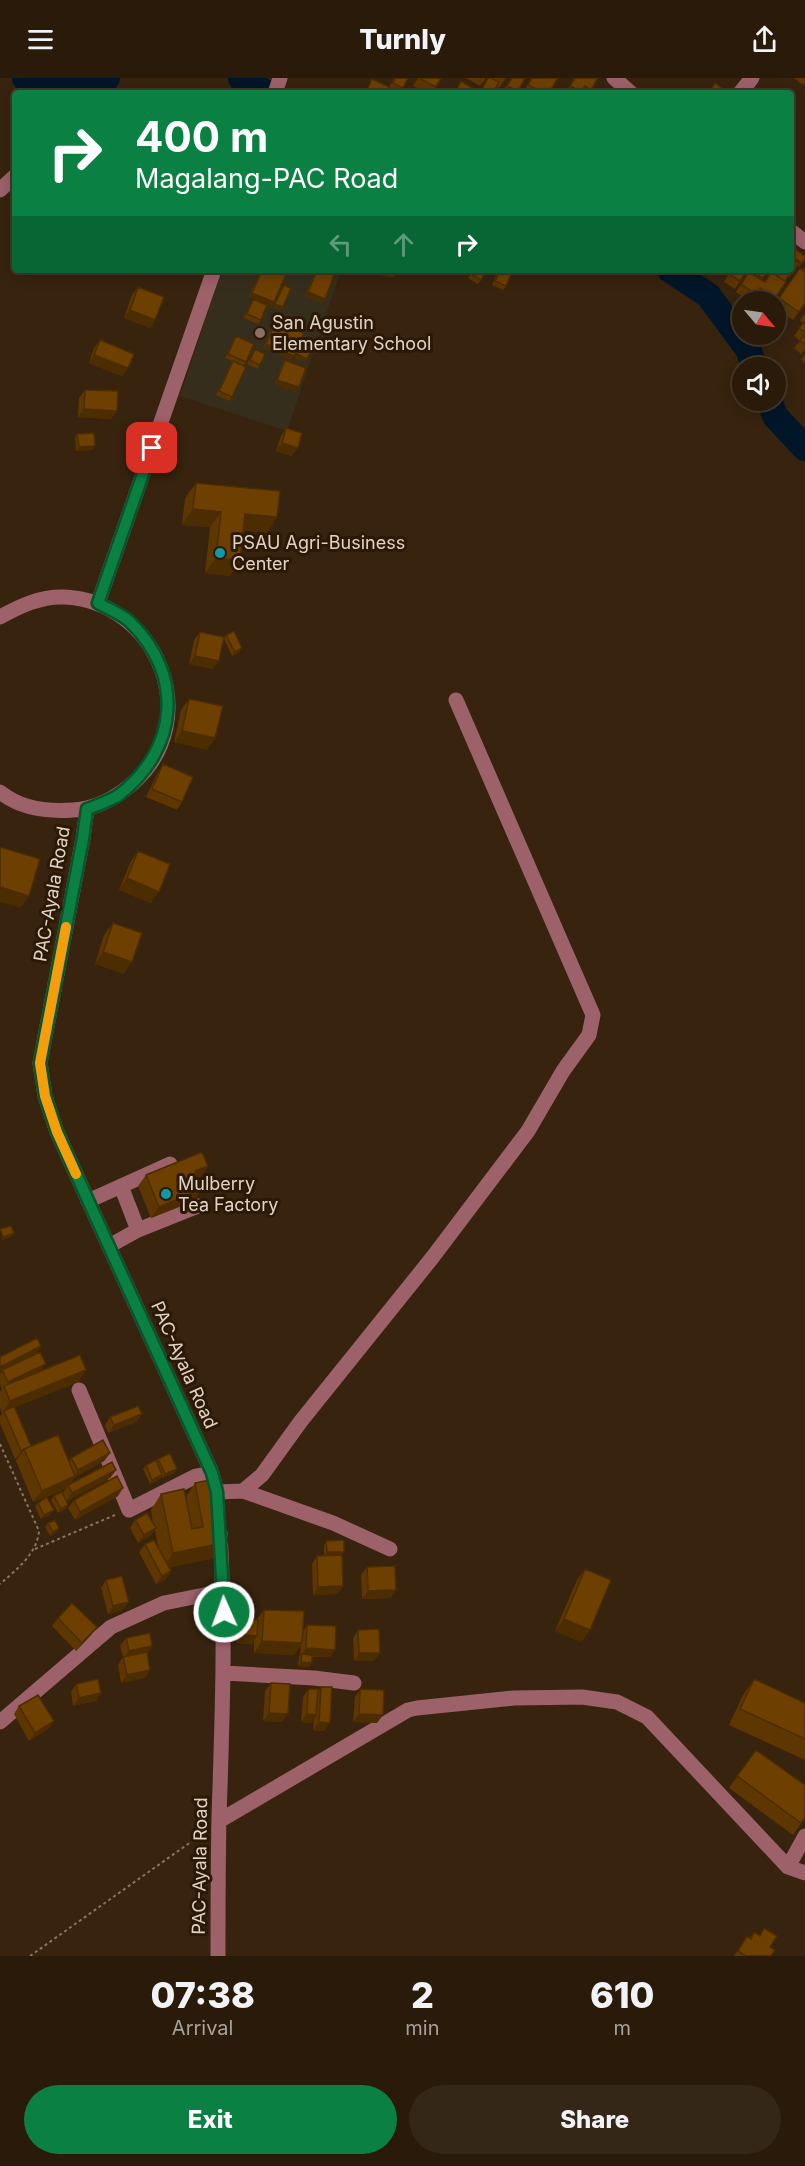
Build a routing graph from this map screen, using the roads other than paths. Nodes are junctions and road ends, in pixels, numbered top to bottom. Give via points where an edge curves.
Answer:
1 (614, 78) edge
2 (752, 78) edge
3 (628, 90) edge
4 (742, 90) edge
5 (12, 179) edge
6 (0, 190) edge
7 (213, 273) edge
8 (98, 603) junction
9 (0, 617) edge
10 (456, 700) dead end
11 (0, 792) edge
12 (87, 809) junction
13 (170, 1164) edge
14 (121, 1186) junction
15 (88, 1201) junction
16 (198, 1206) dead end
17 (138, 1230) junction
18 (109, 1246) junction
19 (79, 1390) dead end
20 (212, 1473) junction
21 (243, 1491) junction
22 (217, 1492) junction
23 (390, 1549) dead end
24 (224, 1591) junction
25 (224, 1673) junction
26 (354, 1683) dead end
27 (0, 1722) edge
28 (219, 1821) junction
29 (805, 1836) edge
30 (788, 1867) junction
31 (805, 1873) edge
32 (218, 1956) edge

1 - 3 street
2 - 4 street
5 - 6 street
7 - 8 street
8 - 9 street via 64,597 29,602
8 - 12 street via 128,620 151,645 165,676 169,710 161,744 144,773 118,796
10 - 21 street via 593,1015 589,1035 528,1131 432,1258 262,1475
11 - 12 street via 10,800 47,812
12 - 15 street, PAC-Ayala Road via 40,1063 45,1096 57,1132
13 - 14 street
14 - 15 street
14 - 17 street
15 - 18 street, PAC-Ayala Road
16 - 17 street
17 - 18 street
18 - 20 street, PAC-Ayala Road
19 - 20 street via 129,1510 196,1476
20 - 22 street, PAC-Ayala Road
21 - 22 street
21 - 23 street via 333,1523
22 - 24 street, PAC-Ayala Road
24 - 25 street, PAC-Ayala Road
24 - 27 street via 164,1603 111,1627
25 - 26 street
25 - 28 street, PAC-Ayala Road
28 - 30 street via 408,1710 514,1698 582,1697 617,1702 646,1717
28 - 32 street, PAC-Ayala Road
29 - 30 street
30 - 31 street

